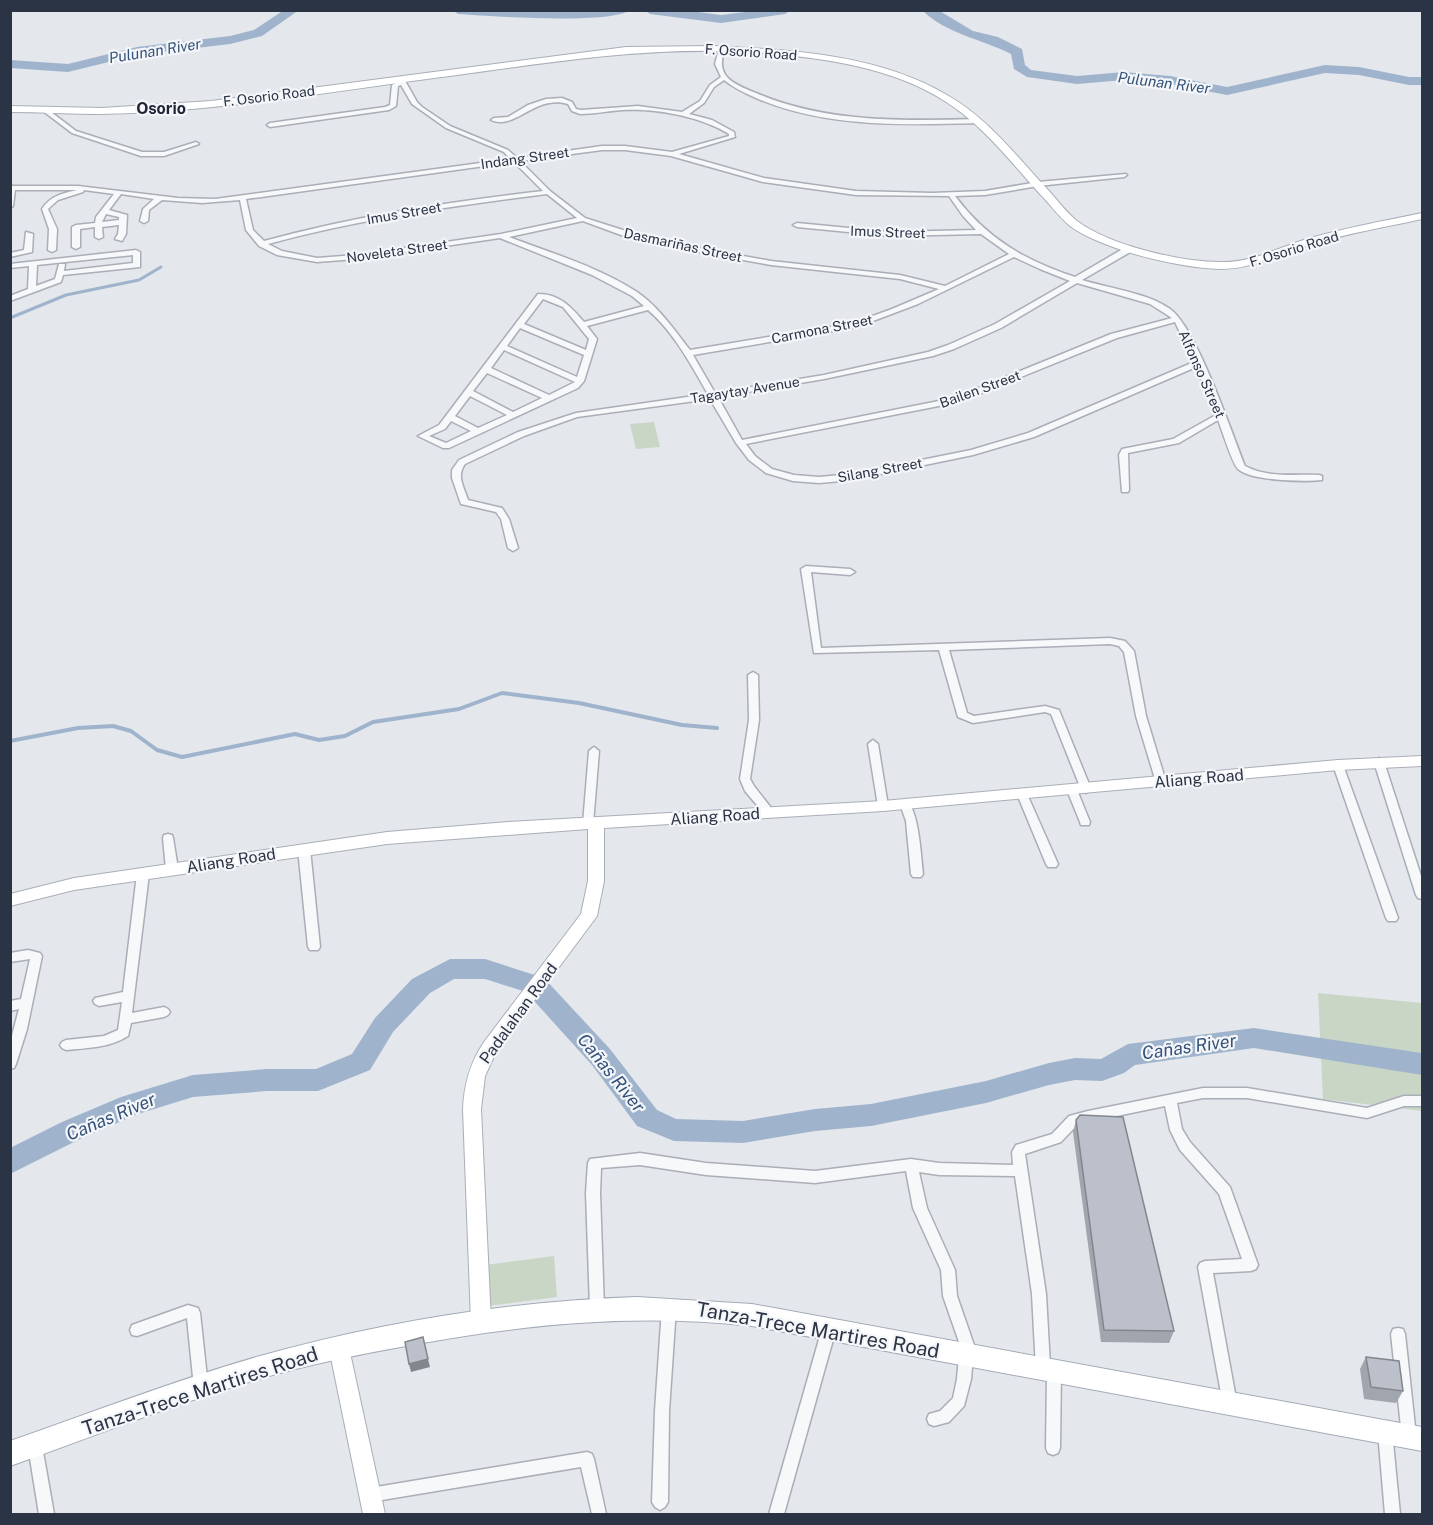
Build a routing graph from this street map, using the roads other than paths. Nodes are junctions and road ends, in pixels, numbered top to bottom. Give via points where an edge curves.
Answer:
1 (722, 49) junction
2 (725, 77) junction
3 (401, 81) junction
4 (10, 109) edge
5 (45, 110) junction
6 (682, 116) junction
7 (494, 120) dead end
8 (978, 121) junction
9 (270, 125) dead end
10 (196, 144) dead end
11 (672, 154) junction
12 (513, 159) junction
13 (1124, 175) dead end
14 (1038, 184) junction
15 (11, 188) edge
16 (90, 188) junction
17 (118, 192) junction
18 (548, 192) junction
19 (951, 195) junction
20 (159, 199) junction
21 (243, 199) junction
22 (10, 206) edge
23 (105, 212) junction
24 (1422, 216) edge
25 (583, 219) junction
26 (144, 221) dead end
27 (123, 222) junction
28 (98, 225) junction
29 (797, 225) dead end
30 (980, 232) junction
31 (29, 234) dead end
32 (501, 236) junction
33 (99, 237) dead end
34 (119, 238) dead end
35 (262, 244) junction
36 (76, 247) dead end
37 (1129, 249) junction
38 (52, 250) dead end
39 (1014, 254) junction
40 (10, 255) edge
41 (62, 260) junction
42 (33, 263) junction
43 (10, 266) edge
44 (62, 273) junction
45 (1074, 280) junction
46 (945, 288) junction
47 (32, 291) junction
48 (10, 299) edge
49 (650, 307) junction
50 (1177, 319) junction
51 (519, 325) junction
52 (582, 326) junction
53 (503, 347) junction
54 (688, 353) junction
55 (588, 354) junction
56 (1199, 363) junction
57 (486, 369) junction
58 (580, 381) junction
59 (468, 392) junction
60 (714, 396) junction
61 (549, 398) junction
62 (514, 415) junction
63 (1220, 416) junction
64 (450, 417) junction
65 (478, 431) junction
66 (740, 443) junction
67 (1319, 478) dead end
68 (1125, 490) dead end
69 (513, 548) dead end
70 (850, 572) dead end
71 (943, 646) junction
72 (753, 675) dead end
73 (873, 744) dead end
74 (594, 751) dead end
75 (1422, 761) edge
76 (1379, 762) junction
77 (1338, 765) junction
78 (1161, 782) junction
79 (1079, 789) junction
80 (1022, 794) junction
81 (905, 804) junction
82 (883, 806) junction
83 (770, 813) junction
84 (1085, 822) dead end
85 (592, 824) junction
86 (168, 838) dead end
87 (304, 849) junction
88 (1052, 864) dead end
89 (172, 869) junction
90 (143, 874) junction
91 (917, 874) dead end
92 (1422, 895) edge
93 (10, 900) edge
94 (1392, 918) dead end
95 (314, 947) dead end
96 (10, 958) edge
97 (128, 996) junction
98 (99, 1001) dead end
99 (27, 1003) junction
100 (10, 1006) edge
101 (164, 1012) dead end
102 (125, 1019) junction
103 (66, 1045) dead end
104 (11, 1059) edge
105 (1170, 1099) junction
106 (1422, 1101) edge
107 (911, 1165) junction
108 (1020, 1171) junction
109 (669, 1306) junction
110 (597, 1308) junction
111 (481, 1322) junction
112 (829, 1329) junction
113 (136, 1330) dead end
114 (1398, 1334) dead end
115 (339, 1348) junction
116 (966, 1355) junction
117 (1048, 1370) junction
118 (201, 1387) junction
119 (1230, 1404) junction
120 (934, 1419) dead end
121 (1384, 1432) junction
122 (1416, 1438) edge
123 (34, 1446) junction
124 (1053, 1448) dead end
125 (10, 1454) edge
126 (660, 1502) dead end
127 (372, 1505) edge
128 (47, 1515) edge
129 (600, 1515) edge
130 (776, 1515) edge
131 (1393, 1515) edge

1 - 2 street via 718,64
1 - 3 street, F. Osorio Road via 610,52
1 - 8 street, F. Osorio Road via 851,63 936,92
2 - 6 street via 711,86 702,102
2 - 8 street via 759,98 818,115
3 - 5 street, F. Osorio Road via 211,104
3 - 9 street via 395,85 393,105 387,109
3 - 12 street, Dasmariñas Street via 420,108 448,127 504,150
4 - 5 street, F. Osorio Road
5 - 10 street via 74,132 141,154 164,154
6 - 7 street via 625,108 580,112 570,103 558,100 528,106 510,119
6 - 11 street via 729,131 732,137
8 - 14 street, F. Osorio Road
11 - 12 street, Indang Street via 602,148
11 - 19 street, Indang Street via 763,180 806,187 867,194
12 - 18 street, Dasmariñas Street
12 - 21 street, Indang Street
13 - 14 street, Indang Street
14 - 19 street, Indang Street
14 - 37 street, F. Osorio Road via 1072,223
15 - 16 street, Indang Street
15 - 22 street
16 - 17 street, Indang Street
16 - 38 street via 62,195 46,205 53,229
17 - 20 street, Indang Street
17 - 23 street
18 - 25 street, Dasmariñas Street
18 - 35 street, Imus Street via 339,224
19 - 30 street, Alfonso Street
20 - 21 street, Indang Street
20 - 26 street via 146,209
21 - 35 street via 250,230
23 - 27 street via 123,215
23 - 28 street
24 - 37 street, F. Osorio Road via 1310,241 1240,265 1190,263
25 - 32 street, Noveleta Street
25 - 46 street, Dasmariñas Street via 677,246 771,263 900,277
27 - 28 street
27 - 34 street
28 - 33 street
28 - 36 street via 76,224
29 - 30 street, Imus Street via 890,234
30 - 39 street, Alfonso Street
31 - 40 street via 28,252
32 - 35 street, Noveleta Street via 334,260 299,258
32 - 49 street, Silang Street via 615,281
37 - 45 street, Tagaytay Avenue
39 - 45 street, Alfonso Street
39 - 46 street, Carmona Street
41 - 42 street
41 - 44 street
41 - 44 street via 136,252 137,264
42 - 43 street
42 - 47 street
44 - 47 street via 58,280
45 - 50 street, Alfonso Street via 1149,301
45 - 60 street, Tagaytay Avenue via 998,326 951,347 892,363
46 - 54 street, Carmona Street via 901,310 862,322
47 - 48 street
49 - 52 street
49 - 54 street, Silang Street
50 - 56 street, Alfonso Street
50 - 66 street, Bailen Street via 1114,336 956,400
51 - 52 street via 541,296 566,305
51 - 53 street
51 - 55 street
52 - 55 street via 593,339
53 - 57 street
53 - 58 street
54 - 60 street, Silang Street
55 - 58 street
56 - 63 street, Alfonso Street
56 - 66 street, Silang Street via 1031,435 973,452 852,477 819,480 769,471
57 - 59 street
57 - 61 street
58 - 61 street
59 - 62 street
59 - 64 street
60 - 66 street, Silang Street
60 - 69 street, Tagaytay Avenue via 576,415 521,434 462,462 456,478 464,502 499,510
61 - 62 street
62 - 65 street
63 - 67 street, Alfonso Street via 1241,467 1262,474
63 - 68 street via 1176,441 1125,451
64 - 65 street
64 - 65 street via 442,428 422,436 446,446
70 - 71 street via 806,569 817,651
71 - 78 street via 1122,643 1129,651 1141,716
71 - 79 street via 962,715 973,720 1045,709 1055,712
72 - 83 street via 754,720 745,779
73 - 82 street
74 - 85 street
75 - 76 street, Aliang Road
76 - 77 street, Aliang Road
76 - 92 street
77 - 78 street, Aliang Road
77 - 94 street
78 - 79 street, Aliang Road
79 - 80 street, Aliang Road
79 - 84 street
80 - 81 street, Aliang Road
80 - 88 street
81 - 82 street, Aliang Road
81 - 91 street via 911,821
82 - 83 street, Aliang Road
83 - 85 street, Aliang Road
85 - 87 street, Aliang Road via 429,834
85 - 111 street, Padalahan Road via 596,881 586,922 490,1047 478,1069 472,1097
86 - 89 street
87 - 89 street, Aliang Road
87 - 95 street
89 - 90 street, Aliang Road
90 - 93 street, Aliang Road via 74,884
90 - 97 street
96 - 99 street via 36,956
97 - 98 street
97 - 102 street
99 - 100 street
99 - 104 street
101 - 102 street
102 - 103 street via 124,1033 117,1037
105 - 106 street via 1203,1093 1247,1093 1367,1113 1404,1101
105 - 108 street via 1074,1120 1056,1138 1021,1149
105 - 119 street via 1176,1130 1185,1146 1225,1191 1251,1265 1205,1267
107 - 108 street
107 - 110 street via 815,1177 706,1169 640,1159 595,1163
107 - 116 street via 920,1208 948,1270 950,1296 967,1345
108 - 117 street
109 - 110 main road, Tanza-Trece Martires Road
109 - 112 main road, Tanza-Trece Martires Road
109 - 126 street
110 - 111 main road, Tanza-Trece Martires Road
111 - 115 main road, Tanza-Trece Martires Road
112 - 116 main road, Tanza-Trece Martires Road
112 - 130 street
113 - 118 street via 193,1312
114 - 122 street
115 - 118 main road, Tanza-Trece Martires Road
115 - 127 street
116 - 117 main road, Tanza-Trece Martires Road
116 - 120 street via 959,1401 944,1417
117 - 119 main road, Tanza-Trece Martires Road
117 - 124 street
118 - 123 main road, Tanza-Trece Martires Road
119 - 121 main road, Tanza-Trece Martires Road
121 - 122 main road, Tanza-Trece Martires Road
121 - 131 street
123 - 125 main road, Tanza-Trece Martires Road
123 - 128 street
127 - 129 street via 587,1459

